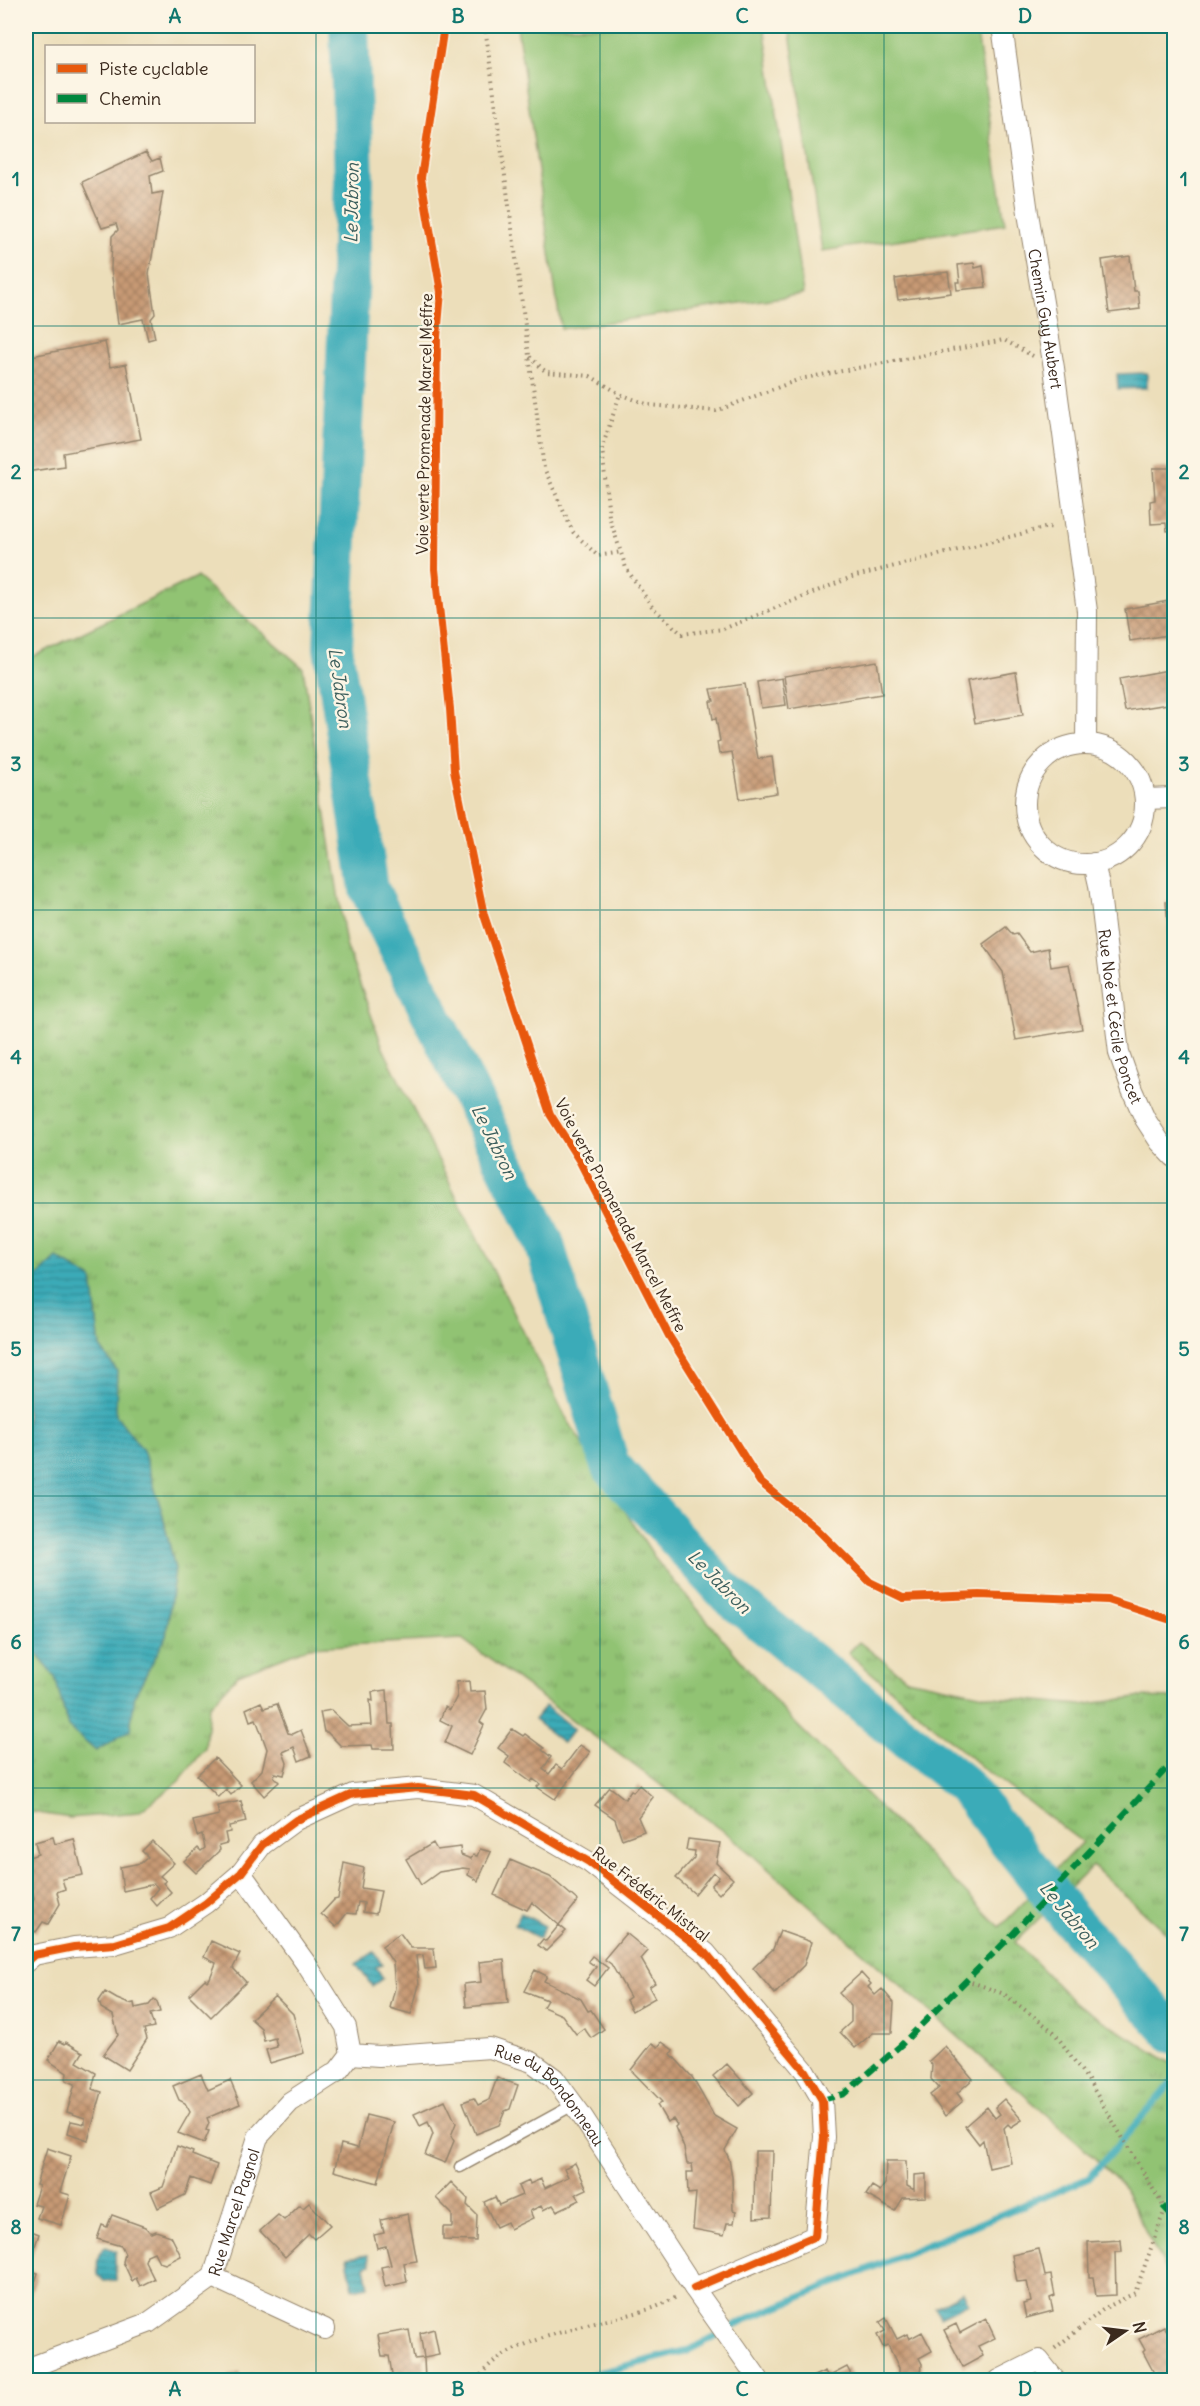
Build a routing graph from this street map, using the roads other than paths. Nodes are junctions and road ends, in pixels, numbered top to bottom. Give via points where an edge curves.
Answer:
1 (1002, 26) edge
2 (1086, 743) junction
3 (1174, 798) edge
4 (1145, 799) junction
5 (1094, 863) junction
6 (1174, 1157) edge
7 (241, 1873) junction
8 (26, 1962) edge
9 (351, 2054) junction
10 (573, 2105) junction
11 (460, 2167) dead end
12 (213, 2277) junction
13 (694, 2288) junction
14 (325, 2329) dead end
15 (26, 2369) edge
16 (759, 2380) edge
17 (999, 2380) edge
18 (1055, 2380) edge

1 - 2 street, Chemin Guy Aubert via 1078,532 1087,612
2 - 4 street via 1111,749 1131,764
2 - 5 street via 1061,748 1040,764 1032,775 1025,801 1029,827 1044,848 1068,861
3 - 4 street
4 - 5 street via 1142,824 1128,846
5 - 6 street, Rue Noé et Cécile Poncet via 1119,1053 1145,1119
7 - 8 street via 169,1928 116,1944 34,1955
7 - 9 street via 346,2027
7 - 13 street, Rue Frédéric Mistral via 262,1845 296,1820 353,1794 418,1788 474,1795 589,1862 706,1953 805,2071 822,2100 824,2137 816,2236
9 - 10 street, Rue du Bondonneau via 379,2056 490,2048 532,2062 554,2078
9 - 12 street, Rue Marcel Pagnol via 338,2071 290,2102 258,2137
10 - 11 lane
10 - 13 street, Rue du Bondonneau
12 - 14 street
12 - 15 street, Rue Marcel Pagnol via 148,2323
13 - 16 street, Rue du Bondonneau
17 - 18 street via 1039,2360

